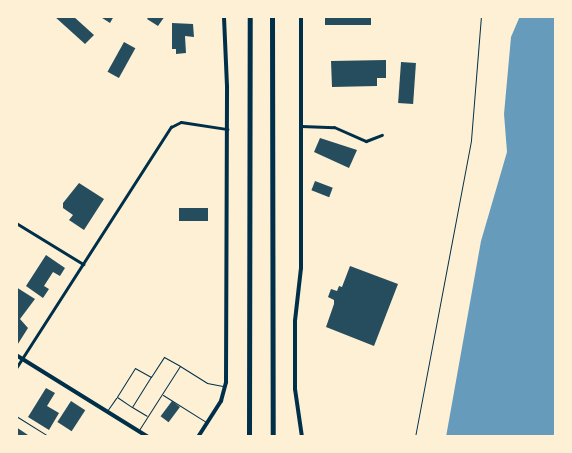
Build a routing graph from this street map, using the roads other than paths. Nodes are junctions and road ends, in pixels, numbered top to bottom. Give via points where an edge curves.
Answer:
1 (224, 16) edge
2 (250, 16) edge
3 (272, 16) edge
4 (301, 16) edge
5 (301, 126) junction
6 (227, 129) junction
7 (382, 135) dead end
8 (16, 223) edge
9 (83, 264) junction
10 (16, 355) edge
11 (22, 359) junction
12 (180, 366) junction
13 (16, 368) edge
14 (151, 378) junction
15 (225, 386) junction
16 (162, 395) junction
17 (117, 397) junction
18 (132, 407) junction
19 (107, 411) junction
20 (16, 416) edge
21 (148, 416) junction
22 (206, 423) junction
23 (139, 431) junction
24 (49, 437) edge
25 (148, 437) edge
26 (198, 437) edge
27 (249, 437) edge
28 (273, 437) edge
29 (302, 437) edge

1 - 6 street
2 - 27 highway
3 - 28 highway
4 - 5 street
5 - 7 street via 334,127 366,141
5 - 29 street via 301,268 295,321 295,397
6 - 9 street via 181,122 171,127
6 - 15 street
8 - 9 street
9 - 11 street
10 - 11 street
11 - 13 street
11 - 19 street
12 - 14 lane via 164,357
12 - 15 lane via 207,383
12 - 16 lane
14 - 17 lane via 135,368
14 - 18 lane
15 - 22 street
16 - 21 lane
16 - 22 lane
17 - 18 lane
17 - 19 lane
18 - 21 lane
19 - 23 street
20 - 24 lane
21 - 23 lane
22 - 26 street
23 - 25 street

